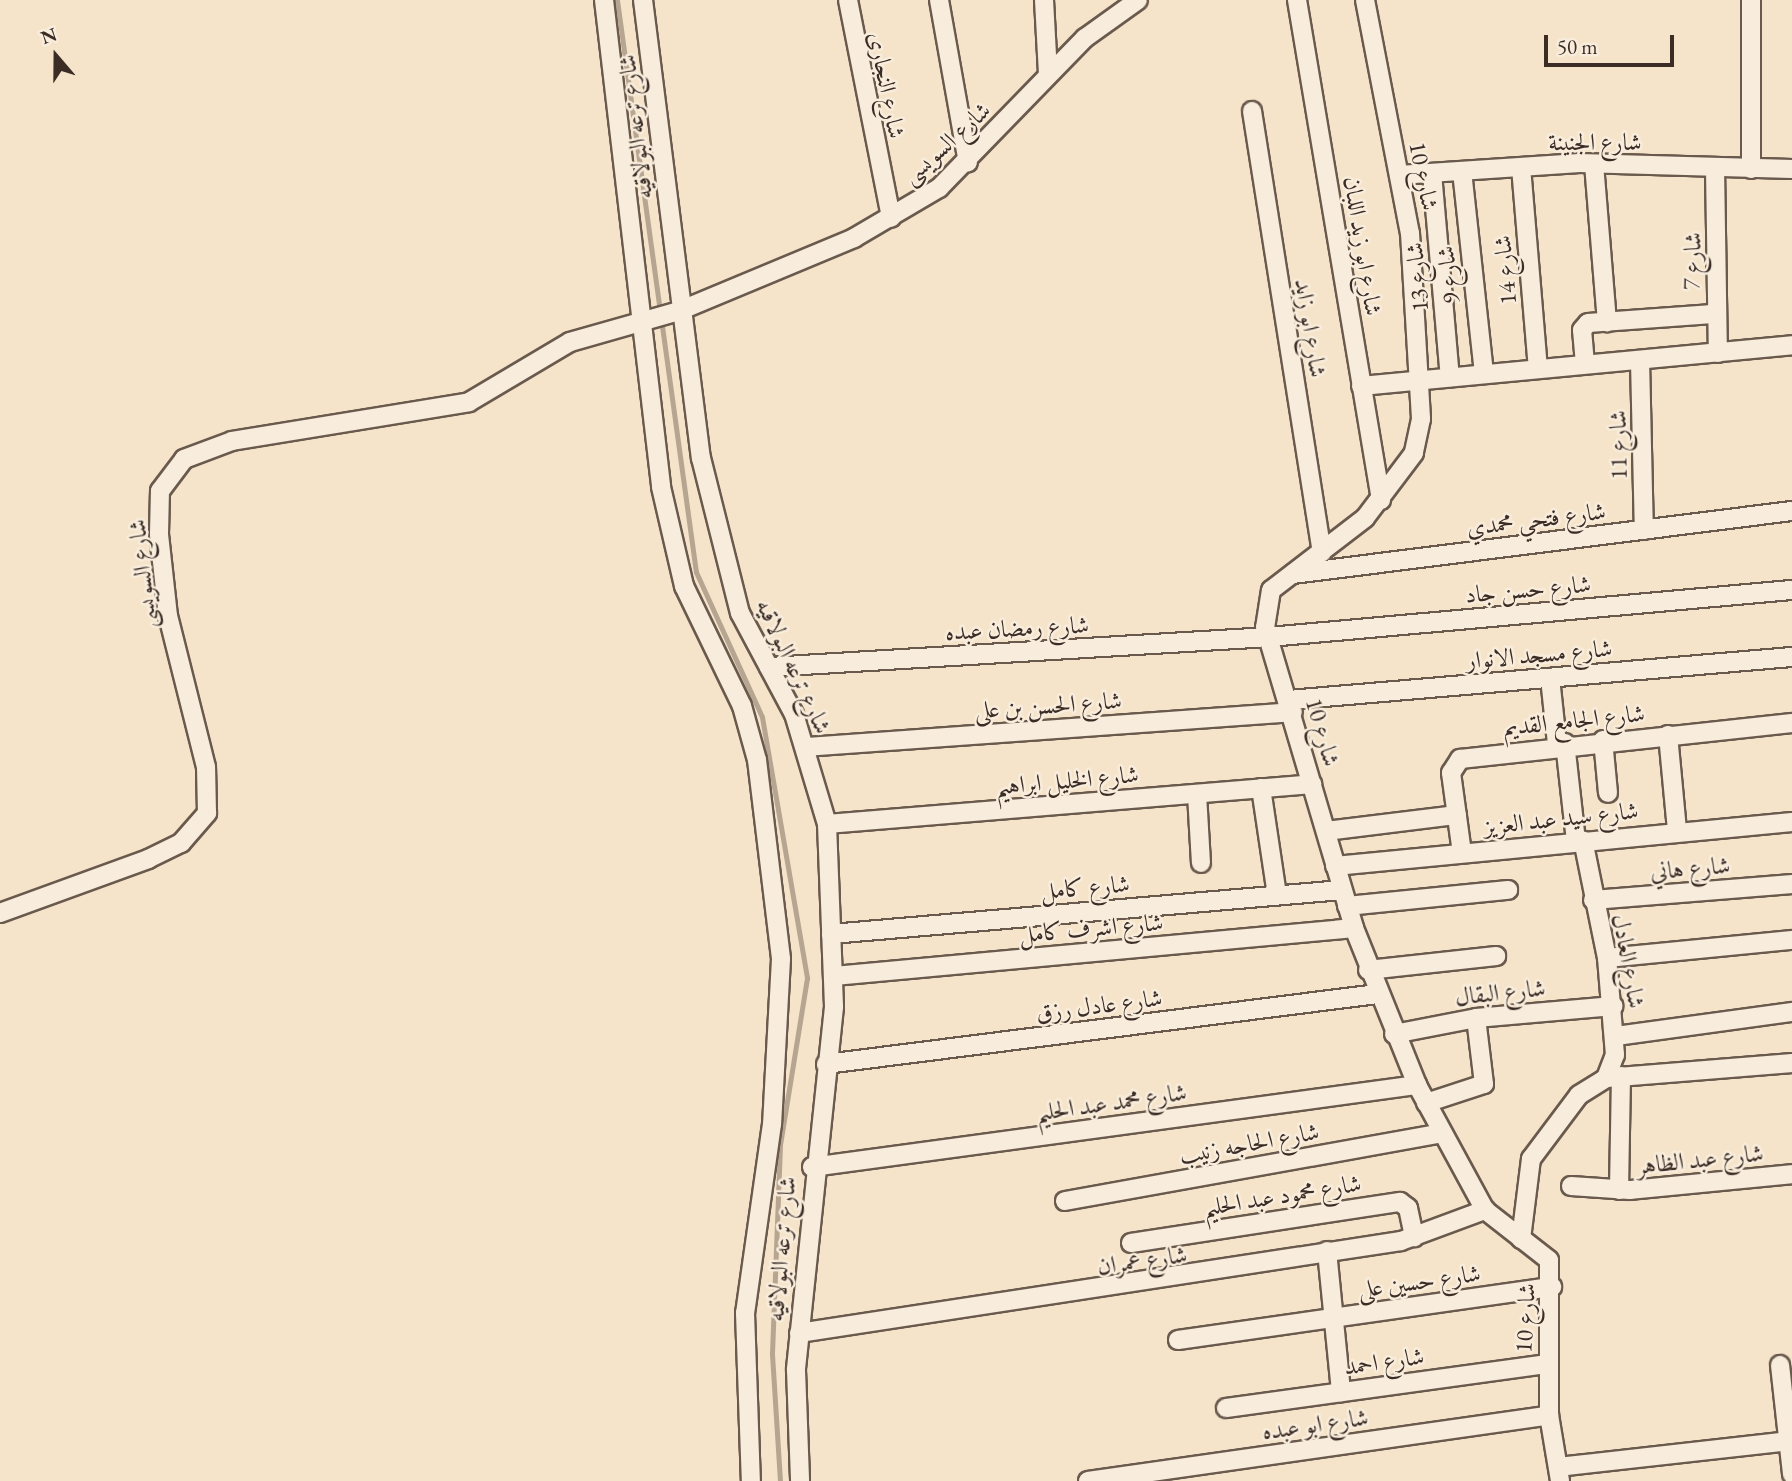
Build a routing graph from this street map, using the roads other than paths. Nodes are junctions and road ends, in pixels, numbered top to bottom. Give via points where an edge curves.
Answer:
1 (604, 0) edge
2 (643, 0) edge
3 (848, 0) edge
4 (939, 0) edge
5 (1044, 0) edge
6 (1138, 0) edge
7 (1297, 0) edge
8 (1366, 0) edge
9 (1751, 0) edge
10 (1048, 73) junction
11 (1252, 111) dead end
12 (968, 162) junction
13 (1594, 164) junction
14 (1521, 167) junction
15 (1715, 168) junction
16 (1751, 169) junction
17 (1792, 169) edge
18 (1462, 171) junction
19 (1432, 173) junction
20 (1399, 175) junction
21 (891, 218) junction
22 (676, 312) junction
23 (1713, 314) junction
24 (643, 319) junction
25 (1606, 321) junction
26 (1792, 345) edge
27 (1718, 353) junction
28 (1640, 360) junction
29 (1585, 364) junction
30 (1538, 368) junction
31 (1483, 373) junction
32 (1450, 377) junction
33 (1420, 380) junction
34 (1361, 386) junction
35 (1381, 500) junction
36 (1792, 510) edge
37 (1644, 530) junction
38 (1322, 552) junction
39 (1286, 575) junction
40 (1792, 590) edge
41 (1269, 637) junction
42 (1792, 657) edge
43 (769, 667) junction
44 (1550, 678) junction
45 (1291, 706) junction
46 (1792, 723) edge
47 (1668, 735) junction
48 (1603, 740) junction
49 (1561, 744) junction
50 (806, 747) junction
51 (1312, 784) junction
52 (1261, 789) junction
53 (1608, 793) dead end
54 (1197, 794) junction
55 (1457, 815) junction
56 (1792, 822) edge
57 (827, 824) junction
58 (1325, 831) junction
59 (1677, 831) junction
60 (1579, 840) junction
61 (1462, 853) junction
62 (1201, 863) dead end
63 (1335, 866) junction
64 (1792, 884) edge
65 (1508, 890) dead end
66 (1277, 895) junction
67 (1344, 898) junction
68 (1593, 900) junction
69 (0, 914) edge
70 (1353, 928) junction
71 (831, 934) junction
72 (1792, 940) edge
73 (1496, 957) dead end
74 (1607, 958) junction
75 (1368, 970) junction
76 (834, 976) junction
77 (1377, 994) junction
78 (1613, 1006) junction
79 (1792, 1012) edge
80 (1476, 1018) junction
81 (1394, 1034) junction
82 (1616, 1036) junction
83 (1792, 1063) edge
84 (826, 1064) junction
85 (1607, 1079) junction
86 (1417, 1085) junction
87 (1426, 1103) junction
88 (1442, 1133) junction
89 (812, 1167) junction
90 (1792, 1174) edge
91 (1572, 1186) dead end
92 (1619, 1190) junction
93 (1065, 1201) dead end
94 (1485, 1210) junction
95 (1414, 1237) junction
96 (1521, 1239) junction
97 (1131, 1243) dead end
98 (1327, 1251) junction
99 (1552, 1287) junction
100 (1334, 1318) junction
101 (799, 1333) junction
102 (1178, 1340) dead end
103 (1548, 1364) junction
104 (1780, 1365) dead end
105 (1341, 1392) junction
106 (1226, 1408) dead end
107 (1549, 1415) junction
108 (1789, 1434) edge
109 (1559, 1474) edge
110 (1792, 1474) edge
111 (1170, 1475) edge
112 (751, 1481) edge
113 (800, 1481) edge
114 (1088, 1481) edge

1 - 24 street, شارع ترعه البولاقيه
2 - 22 street, شارع ترعه البولاقيه
3 - 21 street, شارع النجارى
4 - 12 street
5 - 10 street
6 - 10 street, شارع السويسى
7 - 34 street, شارع ابو زيد اللبان
8 - 20 street, شارع 10
9 - 16 street
10 - 12 street, شارع السويسى
11 - 38 street, شارع ابو زايد
12 - 21 street, شارع السويسى
13 - 14 street, شارع الجنينة
13 - 15 street, شارع الجنينة
13 - 25 street
14 - 18 street, شارع الجنينة
14 - 30 street, شارع 14
15 - 16 street, شارع الجنينة
15 - 23 street, شارع 7 via 1719,271
16 - 17 street, شارع الجنينة
18 - 19 street, شارع الجنينة
18 - 31 street, شارع 9
19 - 20 street, شارع الجنينة
19 - 32 street, شارع 13
20 - 33 street, شارع 10 via 1415,275
21 - 22 street, شارع السويسى
22 - 24 street, شارع السويسى
22 - 43 street, شارع ترعه البولاقيه via 726,570
23 - 25 street
23 - 27 street, شارع 7
24 - 69 street, شارع السويسى via 549,352 469,402 232,441 184,459 160,491 159,534 168,616 206,768 207,813 181,844
24 - 112 street, شارع ترعه البولاقيه via 671,542 699,629 742,706 757,760 781,959 772,1124 744,1313
25 - 29 street via 1582,330
26 - 27 street
27 - 28 street
28 - 29 street
28 - 37 street, شارع 11
29 - 30 street
30 - 31 street
31 - 32 street
32 - 33 street
33 - 34 street
33 - 35 street, شارع 10 via 1414,453
34 - 35 street, شارع ابو زيد اللبان
35 - 38 street, شارع 10
36 - 37 street, شارع فتحي محمدي
37 - 39 street, شارع فتحي محمدي
38 - 39 street, شارع 10
39 - 41 street, شارع 10 via 1265,608
40 - 41 street, شارع حسن جاد
41 - 43 street, شارع رمضان عبده
41 - 45 street, شارع 10
42 - 44 street, شارع مسجد الانوار
43 - 50 street, شارع ترعه البولاقيه
44 - 45 street, شارع مسجد الانوار
44 - 49 street, شارع العادل
45 - 50 street, شارع الحسن بن على
45 - 51 street, شارع 10
46 - 47 street, شارع الجامع القديم
47 - 48 street, شارع الجامع القديم
47 - 59 street
48 - 49 street, شارع الجامع القديم
48 - 53 street
49 - 55 street, شارع الجامع القديم via 1460,759 1451,772
49 - 60 street, شارع العادل
50 - 57 street, شارع ترعه البولاقيه
51 - 52 street, شارع الخليل ابراهيم
51 - 58 street, شارع 10
52 - 54 street, شارع الخليل ابراهيم
52 - 66 street
54 - 57 street, شارع الخليل ابراهيم
54 - 62 street
55 - 58 street
55 - 61 street, شارع الجامع القديم
56 - 59 street, شارع سيد عبد العزيز
57 - 71 street, شارع ترعه البولاقيه
58 - 63 street, شارع 10
59 - 60 street, شارع سيد عبد العزيز
60 - 61 street, شارع سيد عبد العزيز
60 - 68 street, شارع العادل
61 - 63 street, شارع سيد عبد العزيز
63 - 67 street, شارع 10
64 - 68 street, شارع هاني
65 - 67 street, شارع كامل
66 - 67 street, شارع كامل
66 - 71 street, شارع كامل
67 - 70 street, شارع 10
68 - 74 street, شارع العادل
70 - 75 street, شارع 10
70 - 76 street, شارع اشرف كامل
71 - 76 street, شارع ترعه البولاقيه
72 - 74 street
73 - 75 street
74 - 78 street, شارع العادل
75 - 77 street, شارع 10
76 - 84 street, شارع ترعه البولاقيه
77 - 81 street, شارع 10
77 - 84 street, شارع عادل رزق
78 - 80 street, شارع البقال
78 - 82 street, شارع العادل
79 - 82 street
80 - 81 street, شارع البقال
80 - 87 street via 1485,1084
81 - 86 street, شارع 10
82 - 85 street, شارع العادل
83 - 85 street
84 - 89 street, شارع ترعه البولاقيه
85 - 92 street, شارع العادل
85 - 96 street via 1579,1095 1531,1159
86 - 87 street, شارع 10
86 - 89 street, شارع محمد عبد الحليم
87 - 88 street, شارع 10
88 - 93 street, شارع الحاجه زنيب
88 - 94 street, شارع 10
89 - 101 street, شارع ترعه البولاقيه
90 - 92 street, شارع عبد الظاهر
91 - 92 street, شارع عبد الظاهر
94 - 95 street, شارع عمران
94 - 96 street, شارع 10
95 - 97 street, شارع محمود عبد الحليم via 1409,1208 1400,1202
95 - 98 street, شارع عمران
96 - 99 street, شارع 10 via 1549,1260
98 - 100 street
98 - 101 street, شارع عمران via 1250,1261 1221,1274
99 - 100 street, شارع حسين على
99 - 103 street, شارع 10
100 - 102 street, شارع حسين على
100 - 105 street
101 - 113 street, شارع ترعه البولاقيه
103 - 105 street, شارع احمد
103 - 107 street, شارع 10
104 - 108 street
105 - 106 street, شارع احمد
107 - 109 street, شارع 10
107 - 111 street, شارع ابو عبده
108 - 109 street
108 - 110 street
111 - 114 street, شارع ابو عبده

